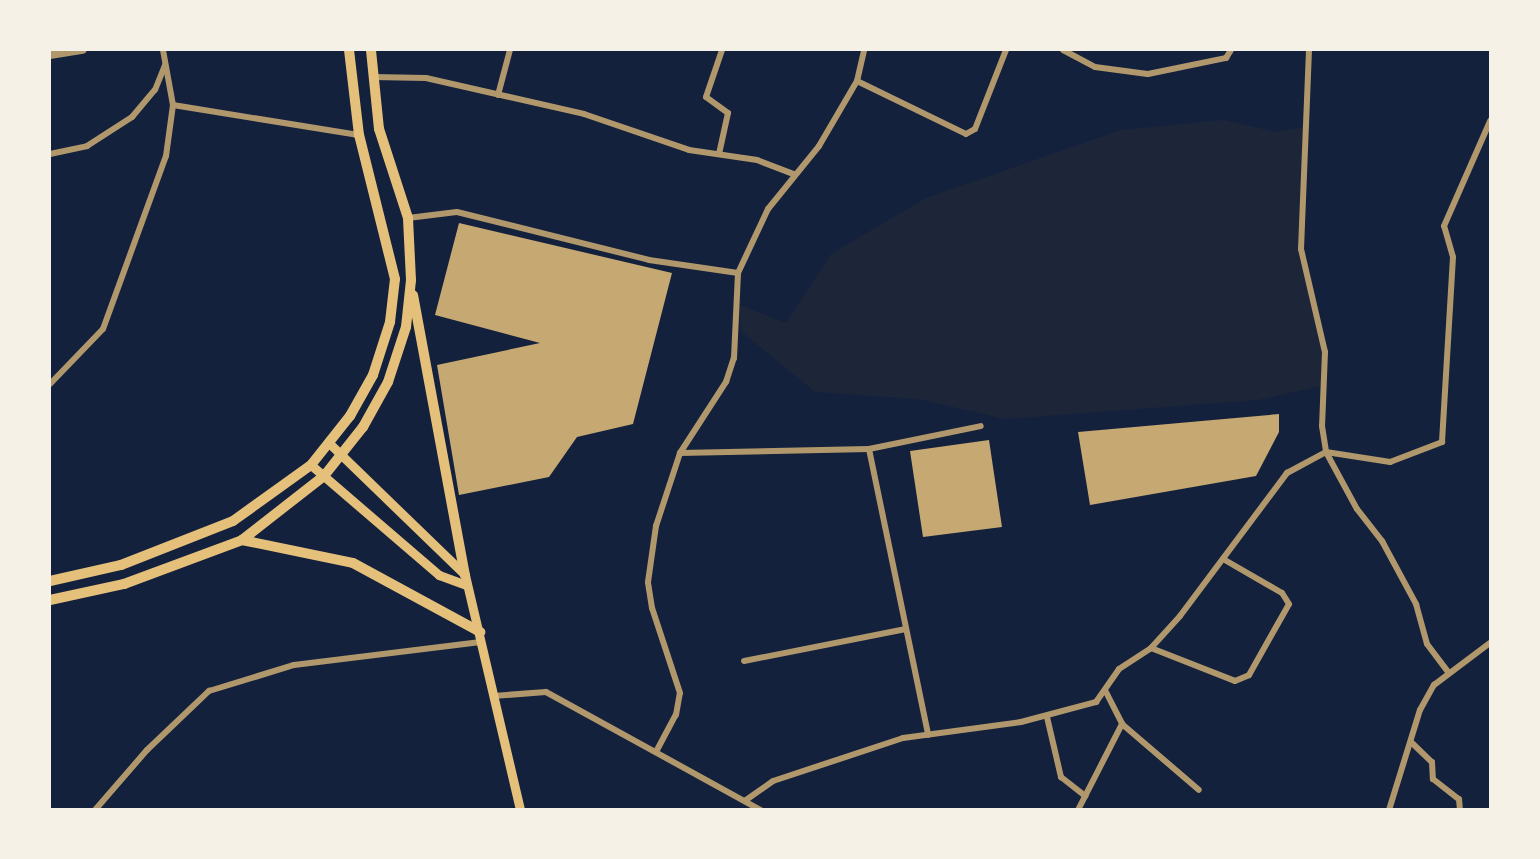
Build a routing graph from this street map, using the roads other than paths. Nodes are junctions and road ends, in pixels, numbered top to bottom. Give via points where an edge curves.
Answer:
1 (83, 50) edge
2 (163, 50) edge
3 (349, 50) edge
4 (371, 50) edge
5 (510, 50) edge
6 (722, 50) edge
7 (864, 50) edge
8 (1006, 50) edge
9 (1063, 50) edge
10 (1231, 50) edge
11 (1310, 50) edge
12 (50, 55) edge
13 (165, 64) junction
14 (372, 76) junction
15 (857, 81) junction
16 (498, 95) junction
17 (173, 105) junction
18 (1491, 121) edge
19 (359, 135) junction
20 (50, 154) edge
21 (719, 154) junction
22 (794, 174) junction
23 (408, 218) junction
24 (738, 273) junction
25 (411, 280) junction
26 (50, 384) edge
27 (981, 426) dead end
28 (330, 444) junction
29 (869, 449) junction
30 (1326, 452) junction
31 (680, 453) junction
32 (342, 456) junction
33 (311, 465) junction
34 (324, 476) junction
35 (242, 540) junction
36 (1223, 559) junction
37 (465, 580) junction
38 (50, 581) edge
39 (50, 600) edge
40 (906, 629) junction
41 (480, 637) junction
42 (1491, 643) edge
43 (1151, 648) junction
44 (744, 661) dead end
45 (1448, 671) junction
46 (1106, 692) junction
47 (493, 696) junction
48 (1047, 717) junction
49 (1122, 723) junction
50 (928, 735) junction
51 (1411, 742) junction
52 (657, 750) junction
53 (1199, 790) dead end
54 (1085, 796) junction
55 (746, 800) junction
56 (760, 809) edge
57 (95, 810) edge
58 (520, 810) edge
59 (1078, 810) edge
60 (1389, 810) edge
61 (1460, 810) edge

1 - 12 street
2 - 13 street
3 - 19 main road
4 - 14 main road
5 - 16 street
6 - 21 street via 706,97 728,112
7 - 15 street
8 - 15 street via 975,129 966,134
9 - 10 street via 1095,67 1148,74 1226,58
11 - 30 street via 1301,249 1325,352 1322,426
13 - 17 street
13 - 20 street via 156,90 132,117 87,146
14 - 16 street via 426,78
14 - 23 main road via 379,129
15 - 22 street via 819,146
16 - 21 street via 584,114 689,150
17 - 19 street
17 - 26 street via 166,156 102,329
18 - 30 street via 1444,226 1453,257 1442,442 1390,462
19 - 28 main road via 395,279 390,322 373,375
21 - 22 street
22 - 24 street via 768,209
23 - 24 street via 457,212 649,260
23 - 25 main road
24 - 31 street via 731,366
25 - 32 main road via 406,327 388,382
25 - 37 main road
27 - 29 street
28 - 32 main road
28 - 33 main road
29 - 31 street
29 - 40 street
30 - 36 street via 1287,473
30 - 45 street via 1356,509 1382,542 1416,604 1427,644
31 - 52 street via 656,526 648,582 680,693 676,715
32 - 34 main road
32 - 37 main road
33 - 34 main road
33 - 38 main road via 279,492 193,539 121,565
34 - 35 main road
34 - 37 main road via 439,575
35 - 39 main road via 124,584
35 - 41 main road via 353,563
36 - 43 street
36 - 43 street via 1282,593 1290,604 1249,675 1235,681
37 - 41 main road
40 - 44 street
40 - 50 street
41 - 47 main road
41 - 57 street via 294,665 209,691 147,750
42 - 45 street
43 - 46 street via 1119,669
45 - 51 street via 1420,710
46 - 48 street via 1096,702
46 - 49 street
47 - 52 street via 546,692
47 - 58 main road
48 - 50 street
48 - 54 street via 1061,777
49 - 53 street
49 - 54 street
50 - 55 street via 772,781
51 - 60 street
51 - 61 street via 1432,762 1433,779 1459,799
52 - 55 street
54 - 59 street
55 - 56 street

